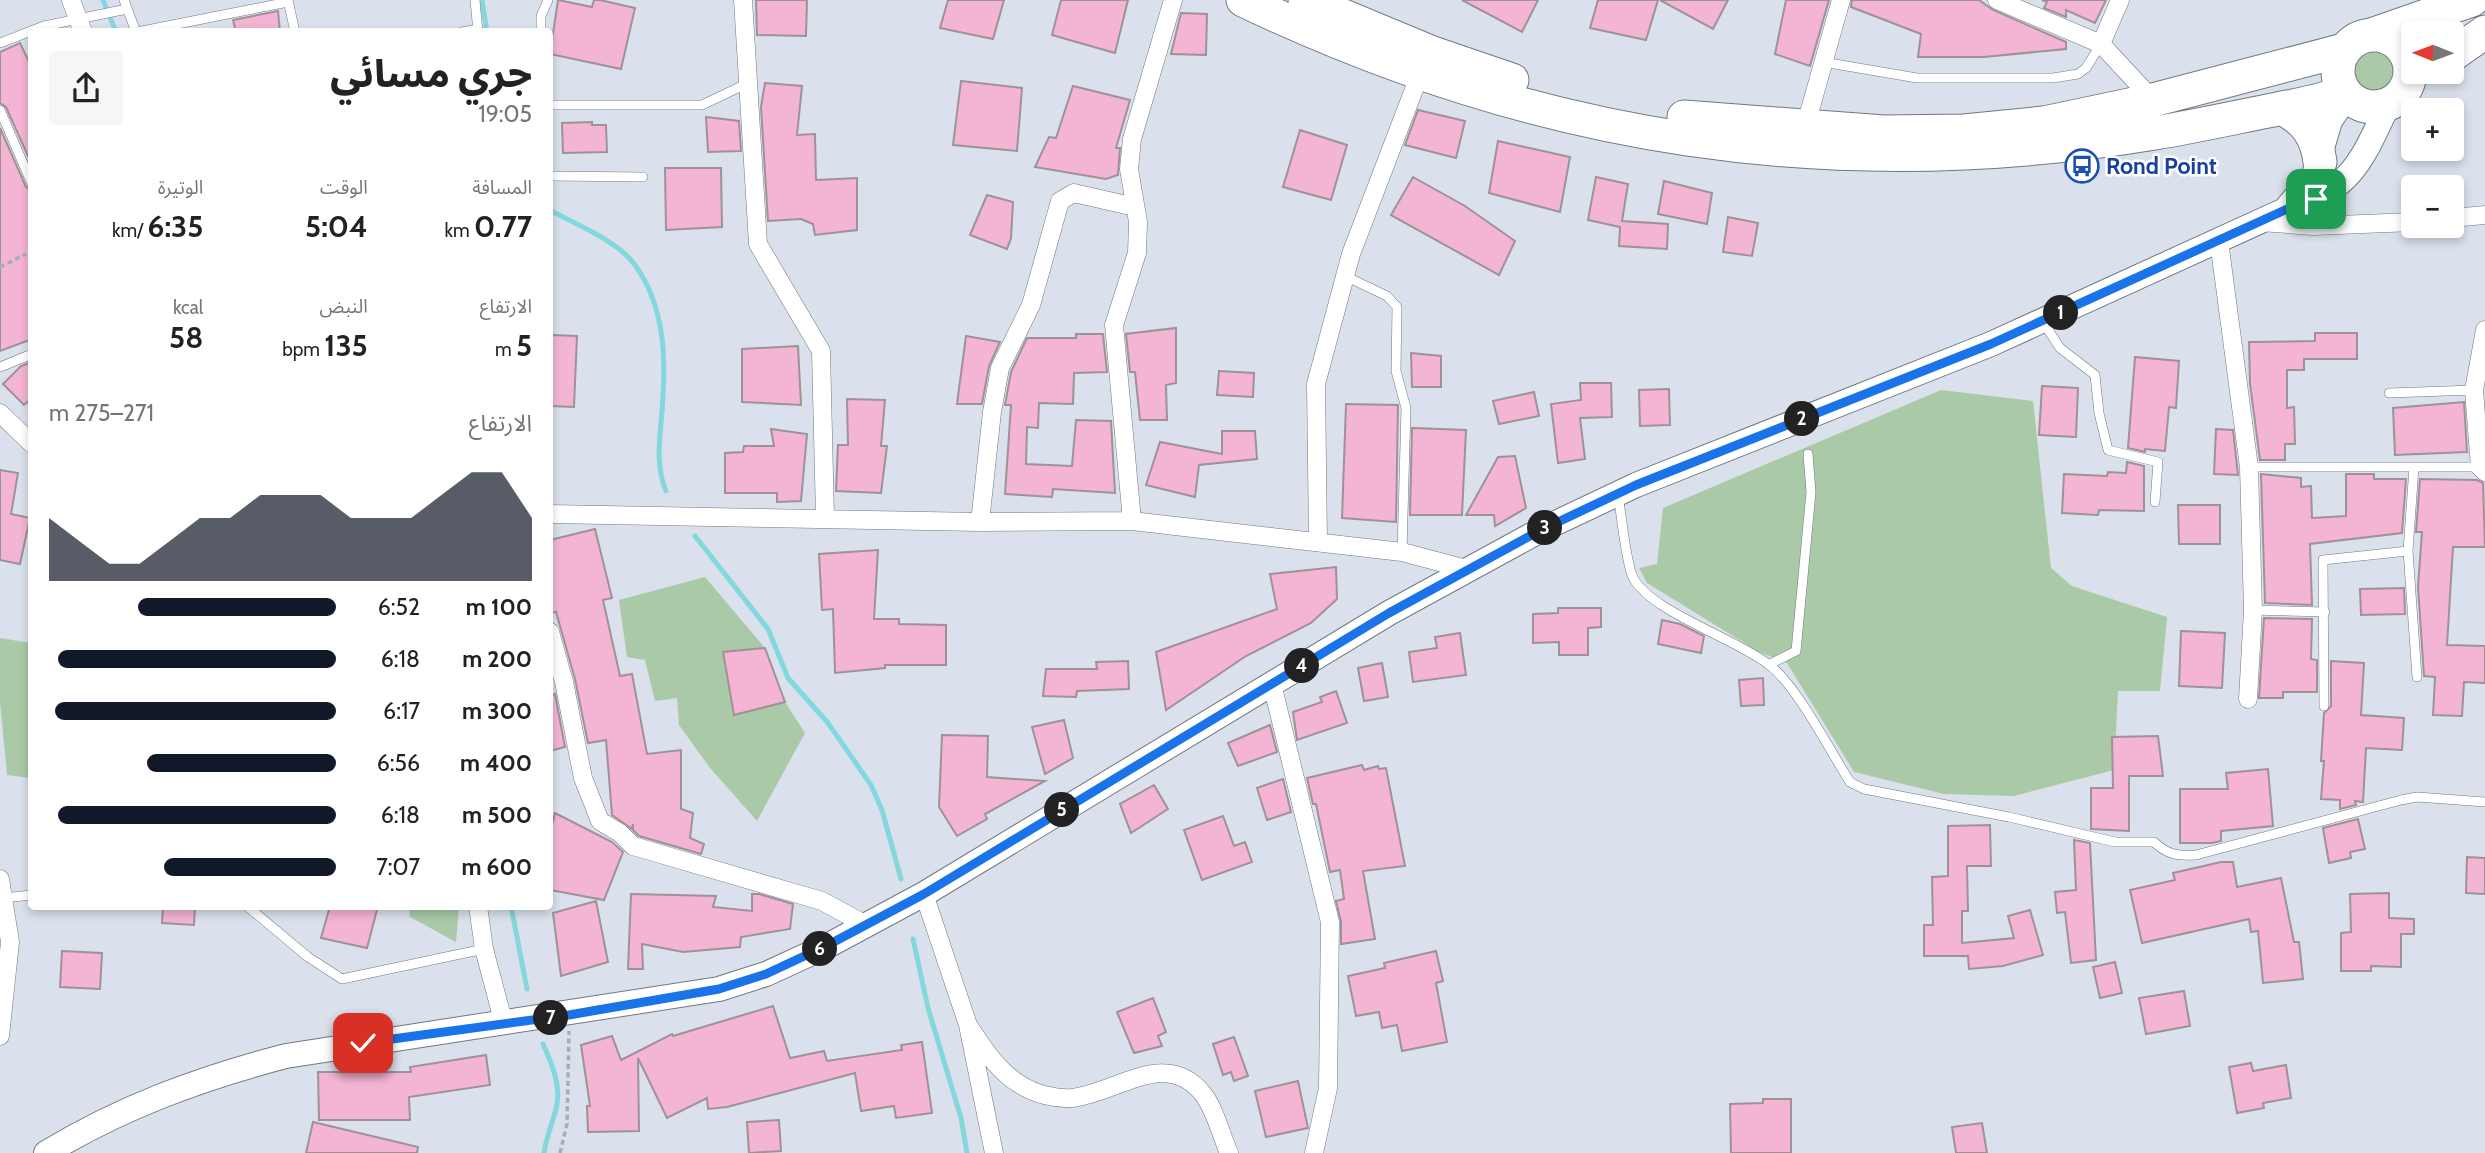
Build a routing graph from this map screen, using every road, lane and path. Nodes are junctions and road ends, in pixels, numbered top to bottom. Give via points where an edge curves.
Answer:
1 (71, 0) edge
2 (475, 0) edge
3 (548, 0) edge
4 (743, 0) edge
5 (1174, 0) edge
6 (1243, 0) edge
7 (1305, 0) edge
8 (1841, 0) edge
9 (1997, 0) edge
10 (2120, 0) edge
11 (2472, 0) edge
12 (288, 1) edge
13 (124, 6) edge
14 (80, 24) edge
15 (39, 28) edge
16 (135, 28) edge
17 (156, 28) edge
18 (294, 28) edge
19 (478, 28) edge
20 (541, 28) edge
21 (2485, 32) edge
22 (28, 33) edge
23 (2374, 34) junction
24 (0, 44) edge
25 (2101, 44) junction
26 (2464, 47) edge
27 (2344, 50) junction
28 (1822, 61) junction
29 (1424, 63) junction
30 (746, 84) junction
31 (2408, 89) edge
32 (2346, 94) junction
33 (2153, 100) junction
34 (553, 105) edge
35 (2281, 108) junction
36 (0, 110) edge
37 (1803, 140) junction
38 (2320, 162) junction
39 (28, 175) edge
40 (553, 176) edge
41 (643, 177) dead end
42 (1135, 207) junction
43 (2285, 210) junction
44 (2485, 215) edge
45 (2464, 217) edge
46 (2262, 222) junction
47 (2401, 222) edge
48 (2219, 241) junction
49 (26, 254) dead end
50 (0, 267) edge
51 (1345, 276) junction
52 (2042, 321) junction
53 (2485, 330) edge
54 (28, 356) edge
55 (0, 367) edge
56 (2474, 390) junction
57 (2389, 393) dead end
58 (0, 413) edge
59 (28, 440) edge
60 (1808, 454) dead end
61 (2249, 467) junction
62 (2413, 467) junction
63 (2482, 469) edge
64 (1617, 494) junction
65 (2154, 502) dead end
66 (553, 514) edge
67 (825, 517) junction
68 (1132, 521) junction
69 (980, 522) junction
70 (1318, 542) junction
71 (2408, 551) junction
72 (1402, 552) junction
73 (1470, 570) junction
74 (2253, 610) junction
75 (2325, 612) junction
76 (553, 643) edge
77 (1770, 664) junction
78 (2417, 677) dead end
79 (1272, 684) junction
80 (2248, 699) dead end
81 (2324, 705) dead end
82 (2485, 803) edge
83 (0, 879) edge
84 (924, 894) junction
85 (28, 895) edge
86 (1, 898) edge
87 (252, 910) edge
88 (479, 910) edge
89 (866, 925) junction
90 (484, 949) junction
91 (569, 1015) junction
92 (504, 1024) junction
93 (968, 1025) junction
94 (0, 1036) edge
95 (46, 1153) edge
96 (560, 1153) edge
97 (994, 1153) edge
98 (1229, 1153) edge
99 (1314, 1153) edge

1 - 14 street
2 - 19 lane
3 - 20 lane
4 - 30 street
5 - 42 street via 1132,139 1129,169
6 - 29 highway
7 - 29 highway
8 - 28 street
9 - 25 street
10 - 25 street
11 - 23 highway
12 - 17 lane
12 - 18 lane
13 - 14 lane
13 - 16 lane
14 - 15 lane
21 - 26 highway
22 - 24 lane
23 - 27 highway via 2352,41
23 - 31 highway via 2395,41 2408,58
25 - 28 lane via 2078,74 2053,78 1917,78
25 - 33 street
27 - 32 highway via 2337,71
27 - 33 highway
28 - 37 street
29 - 37 highway via 1512,104 1607,127 1704,143
29 - 51 street
30 - 34 lane via 702,105
30 - 67 street via 758,244 821,351
31 - 32 highway via 2366,107
31 - 43 street via 2352,173 2336,188
32 - 35 highway
32 - 38 street via 2330,121
33 - 37 highway via 2054,122
35 - 37 highway via 2043,148 1882,156
35 - 38 highway via 2309,129
36 - 39 lane
38 - 43 street
40 - 41 lane
42 - 68 street via 1138,253 1114,325
42 - 69 street via 1074,193 1060,201 1031,305 1000,368
43 - 46 street
44 - 45 street
46 - 47 street via 2313,226
46 - 48 street
48 - 52 street
48 - 61 street
49 - 50 path
51 - 70 street via 1316,384
51 - 72 lane via 1387,296 1397,307 1396,371 1406,408
52 - 64 street
52 - 65 lane via 2060,348 2095,375 2108,450 2158,462
53 - 56 street
54 - 55 lane
56 - 57 lane
56 - 63 street
58 - 59 street
60 - 77 lane via 1811,492 1796,651
61 - 62 lane
61 - 74 street
62 - 63 lane
62 - 71 lane
64 - 73 street
64 - 77 lane via 1631,572 1639,587 1655,603
66 - 67 street
67 - 69 street
68 - 69 street
68 - 70 street
70 - 72 street
71 - 75 lane via 2323,560
71 - 78 lane
72 - 73 street
73 - 79 street
74 - 75 lane
74 - 80 street
75 - 81 lane
76 - 89 street via 583,778 600,821 633,846 822,901
77 - 82 lane via 1850,782 1864,789 2115,842 2154,842 2166,853 2180,856 2417,797
79 - 84 street
79 - 99 street via 1329,922 1328,1088
83 - 86 street
84 - 89 street
84 - 93 street
85 - 86 lane
86 - 94 street via 10,942
87 - 90 lane via 342,979
88 - 90 street
89 - 91 street via 766,974 719,989
90 - 92 street
91 - 92 street
91 - 96 path via 567,1124
92 - 95 street via 286,1056 216,1074 151,1099
93 - 97 street
93 - 98 street via 994,1063 1021,1085 1048,1096 1074,1098 1145,1074 1170,1073 1186,1080 1203,1094

